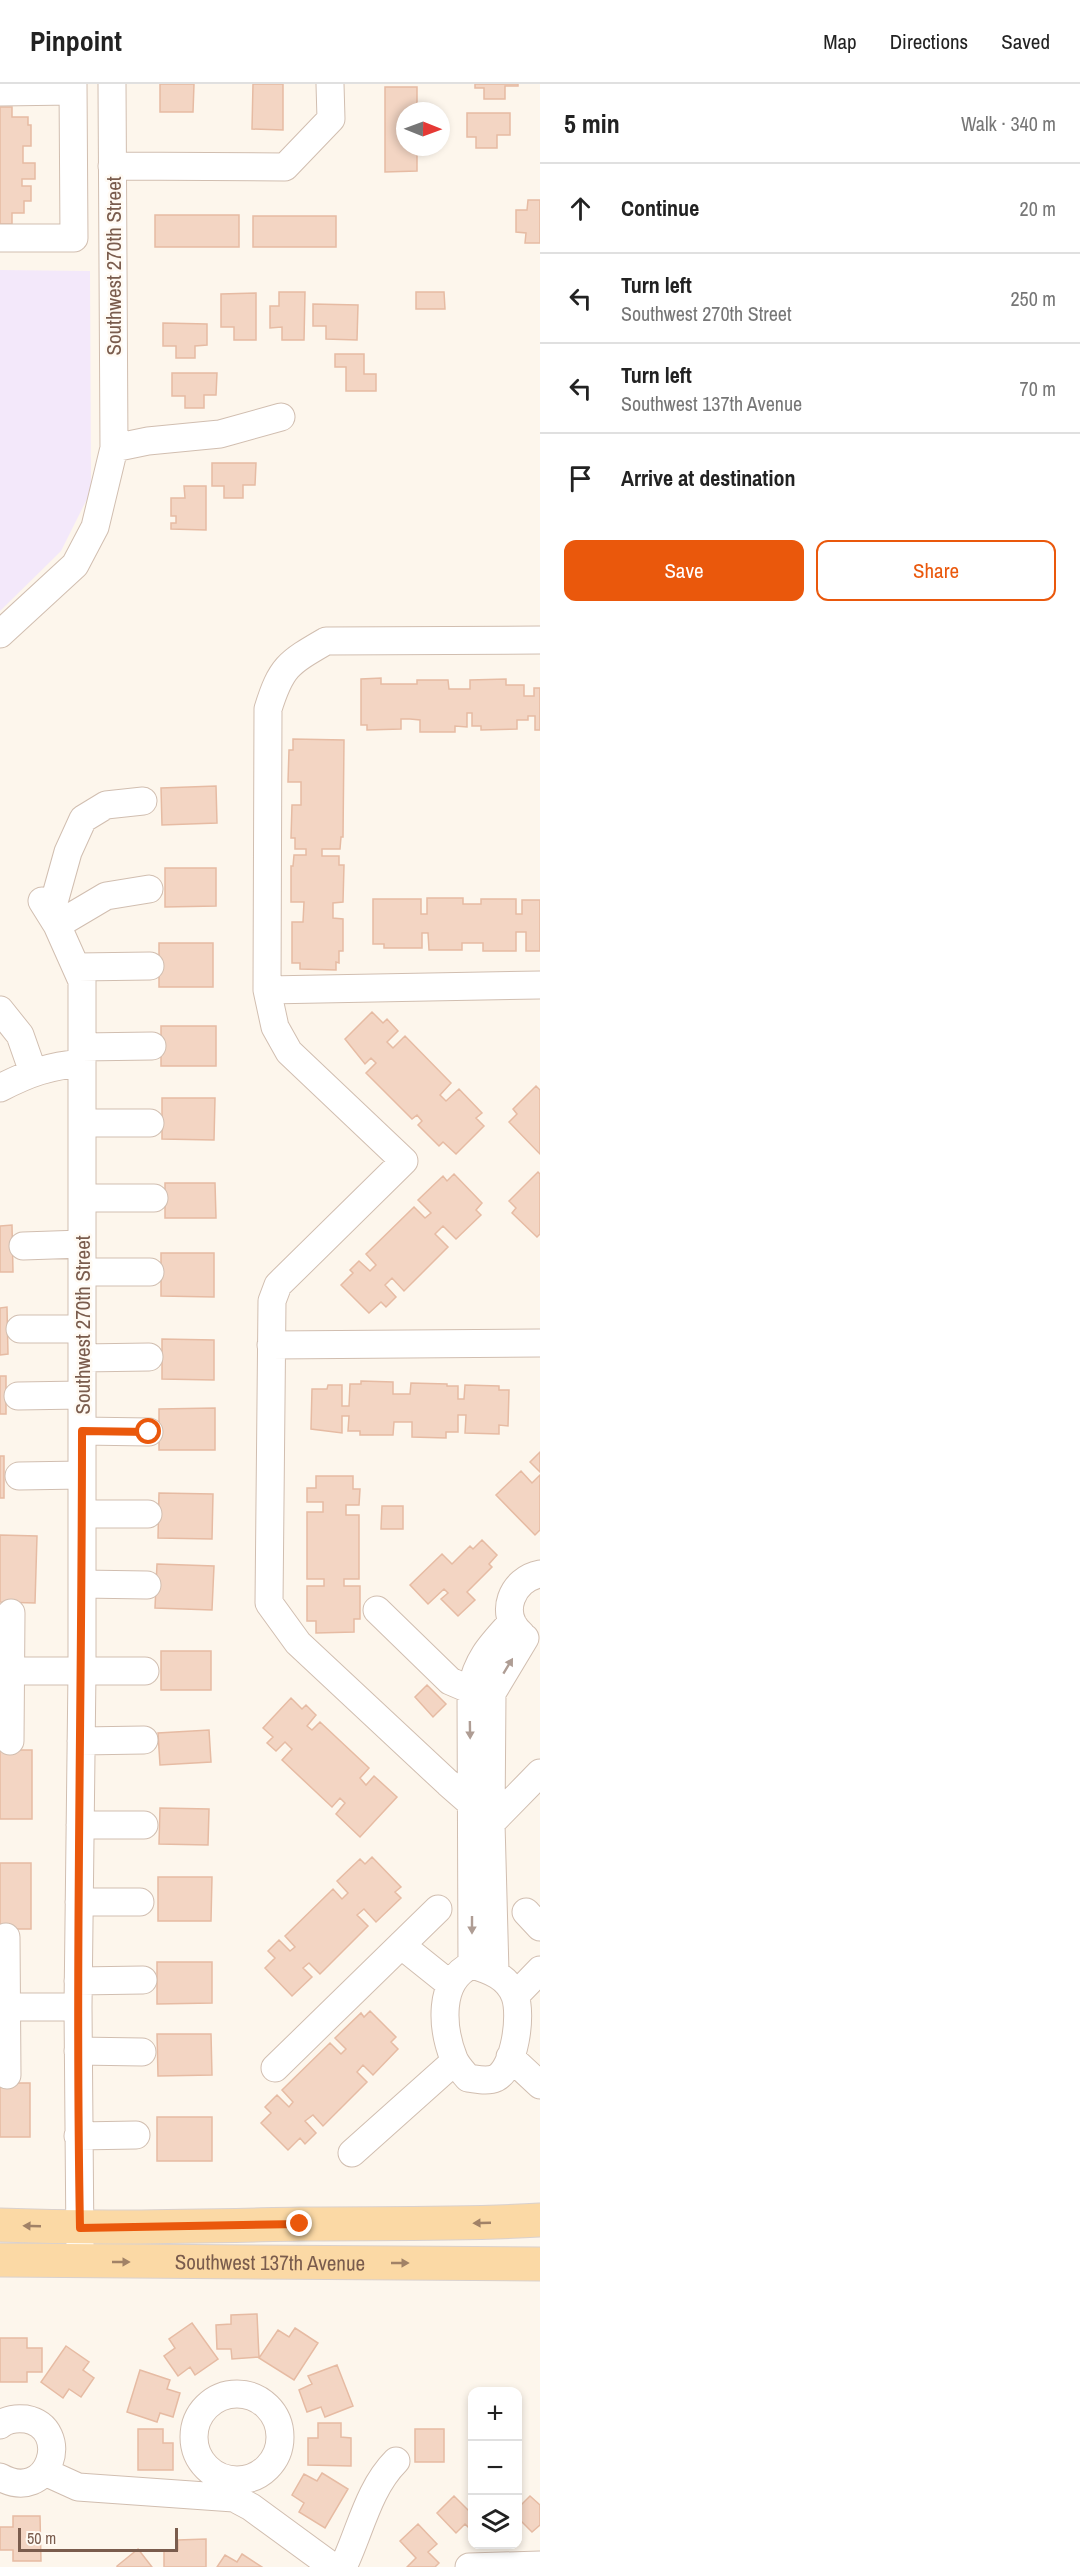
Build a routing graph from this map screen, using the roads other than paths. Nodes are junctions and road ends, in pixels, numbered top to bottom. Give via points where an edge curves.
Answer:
1 (112, 84) edge
2 (330, 84) edge
3 (73, 87) edge
4 (0, 92) edge
5 (112, 166) junction
6 (0, 238) edge
7 (281, 417) dead end
8 (114, 448) junction
9 (0, 634) edge
10 (540, 640) edge
11 (143, 801) dead end
12 (149, 889) dead end
13 (50, 913) junction
14 (150, 966) dead end
15 (78, 967) junction
16 (540, 985) edge
17 (267, 990) junction
18 (0, 1010) edge
19 (152, 1046) dead end
20 (82, 1055) junction
21 (33, 1072) junction
22 (0, 1088) edge
23 (82, 1123) junction
24 (150, 1123) dead end
25 (82, 1198) junction
26 (154, 1198) dead end
27 (82, 1244) junction
28 (23, 1246) dead end
29 (82, 1272) junction
30 (150, 1272) dead end
31 (20, 1329) dead end
32 (82, 1329) junction
33 (540, 1343) edge
34 (271, 1345) junction
35 (149, 1357) dead end
36 (82, 1358) junction
37 (82, 1395) junction
38 (18, 1396) dead end
39 (82, 1431) junction
40 (149, 1432) dead end
41 (82, 1475) junction
42 (19, 1476) dead end
43 (82, 1514) junction
44 (148, 1514) dead end
45 (540, 1574) edge
46 (82, 1584) junction
47 (147, 1585) dead end
48 (377, 1610) dead end
49 (11, 1613) dead end
50 (526, 1634) edge
51 (5, 1671) edge
52 (82, 1671) junction
53 (145, 1671) dead end
54 (482, 1691) junction
55 (10, 1740) dead end
56 (144, 1740) dead end
57 (81, 1741) junction
58 (540, 1773) edge
59 (485, 1811) junction
60 (80, 1825) junction
61 (144, 1825) dead end
62 (79, 1902) junction
63 (140, 1902) dead end
64 (438, 1909) dead end
65 (6, 1937) dead end
66 (401, 1945) junction
67 (483, 1969) junction
68 (540, 1970) edge
69 (143, 1980) dead end
70 (451, 1985) junction
71 (78, 1994) junction
72 (515, 1996) junction
73 (3, 2007) edge
74 (78, 2051) junction
75 (142, 2052) dead end
76 (510, 2057) junction
77 (455, 2061) junction
78 (275, 2068) dead end
79 (7, 2075) dead end
80 (540, 2085) edge
81 (136, 2135) dead end
82 (78, 2136) junction
83 (352, 2152) dead end
84 (540, 2220) edge
85 (0, 2225) edge
86 (80, 2228) junction
87 (0, 2260) edge
88 (80, 2262) junction
89 (540, 2264) edge
90 (0, 2425) edge
91 (396, 2461) dead end
92 (45, 2472) junction
93 (0, 2477) edge
94 (540, 2565) edge
95 (333, 2567) edge
96 (343, 2567) edge
97 (469, 2567) edge

1 - 5 street, Southwest 270th Street
2 - 5 street via 331,118 285,167
3 - 4 street
3 - 6 street via 74,238
5 - 8 street, Southwest 270th Street
7 - 8 street via 220,434
8 - 9 street, Southwest 270th Street via 95,527 75,565
10 - 17 street via 326,641 296,658 278,678 268,709
11 - 13 street via 106,805 83,819 68,852
12 - 13 street via 106,896
13 - 15 street, Southwest 270th Street
14 - 15 street
15 - 20 street, Southwest 270th Street via 82,981
16 - 17 street
17 - 34 street via 275,1027 289,1052 404,1161 278,1285 272,1301
18 - 21 street via 20,1035
19 - 20 street
20 - 21 street
20 - 23 street, Southwest 270th Street
21 - 22 street
23 - 24 street
23 - 25 street, Southwest 270th Street
25 - 26 street
25 - 27 street, Southwest 270th Street
27 - 28 street
27 - 29 street, Southwest 270th Street
29 - 30 street
29 - 32 street, Southwest 270th Street
31 - 32 street
32 - 36 street, Southwest 270th Street
33 - 34 street
34 - 59 street via 269,1604 298,1643
35 - 36 street
36 - 37 street, Southwest 270th Street
37 - 38 street
37 - 39 street, Southwest 270th Street
39 - 40 street
39 - 41 street, Southwest 270th Street
41 - 42 street
41 - 43 street, Southwest 270th Street
43 - 44 street
43 - 46 street, Southwest 270th Street
45 - 50 street via 526,1579 513,1593 509,1610
46 - 47 street
46 - 52 street, Southwest 270th Street
48 - 54 street via 450,1681
49 - 51 street
50 - 54 street via 483,1654 475,1671
51 - 52 street
51 - 55 street
52 - 53 street
52 - 57 street, Southwest 270th Street
54 - 59 street
56 - 57 street
57 - 60 street, Southwest 270th Street
58 - 59 street
59 - 67 street
60 - 61 street
60 - 62 street, Southwest 270th Street
62 - 63 street
62 - 71 street, Southwest 270th Street
64 - 66 street
65 - 73 street
66 - 70 street
66 - 78 street
67 - 70 street via 457,1976
67 - 72 street
68 - 72 street
69 - 71 street
70 - 77 street via 444,2016
71 - 73 street
71 - 74 street, Southwest 270th Street
72 - 76 street via 517,2031
73 - 79 street
74 - 75 street
74 - 82 street, Southwest 270th Street
76 - 77 street via 497,2078 486,2080 468,2078
76 - 80 street
77 - 83 street
81 - 82 street
82 - 86 street, Southwest 270th Street
84 -> 86 main road, Southwest 137th Avenue
86 -> 85 main road, Southwest 137th Avenue
86 - 88 street, Southwest 270th Street
87 - 88 main road, Southwest 137th Avenue
88 -> 89 main road, Southwest 137th Avenue
90 - 92 street via 17,2418 41,2426 52,2448
91 - 96 street via 378,2484
92 - 93 street via 22,2484
92 - 95 street via 78,2487 235,2489 250,2507
94 - 97 street

